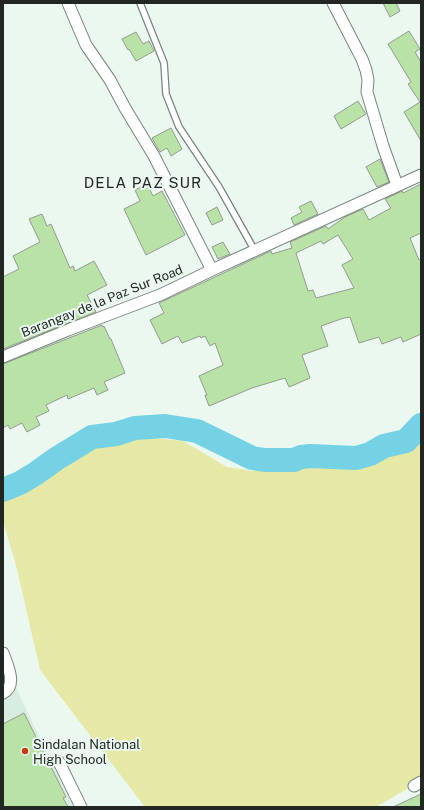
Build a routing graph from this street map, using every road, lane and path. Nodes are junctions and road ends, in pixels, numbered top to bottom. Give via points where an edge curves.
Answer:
1 (68, 3) edge
2 (140, 3) edge
3 (333, 3) edge
4 (421, 175) edge
5 (397, 185) junction
6 (255, 251) junction
7 (212, 270) junction
8 (3, 357) edge
9 (3, 653) edge
10 (3, 693) edge
11 (59, 762) dead end
12 (81, 807) edge

1 - 7 street via 86,45 110,80 154,156
2 - 6 lane via 164,63 166,94 179,127 219,187
3 - 5 street via 366,70 367,92 382,146
4 - 5 street, Barangay de la Paz Sur Road
5 - 6 street, Barangay de la Paz Sur Road
6 - 7 street, Barangay de la Paz Sur Road
7 - 8 street, Barangay de la Paz Sur Road via 160,295
9 - 10 street via 11,685
11 - 12 street

